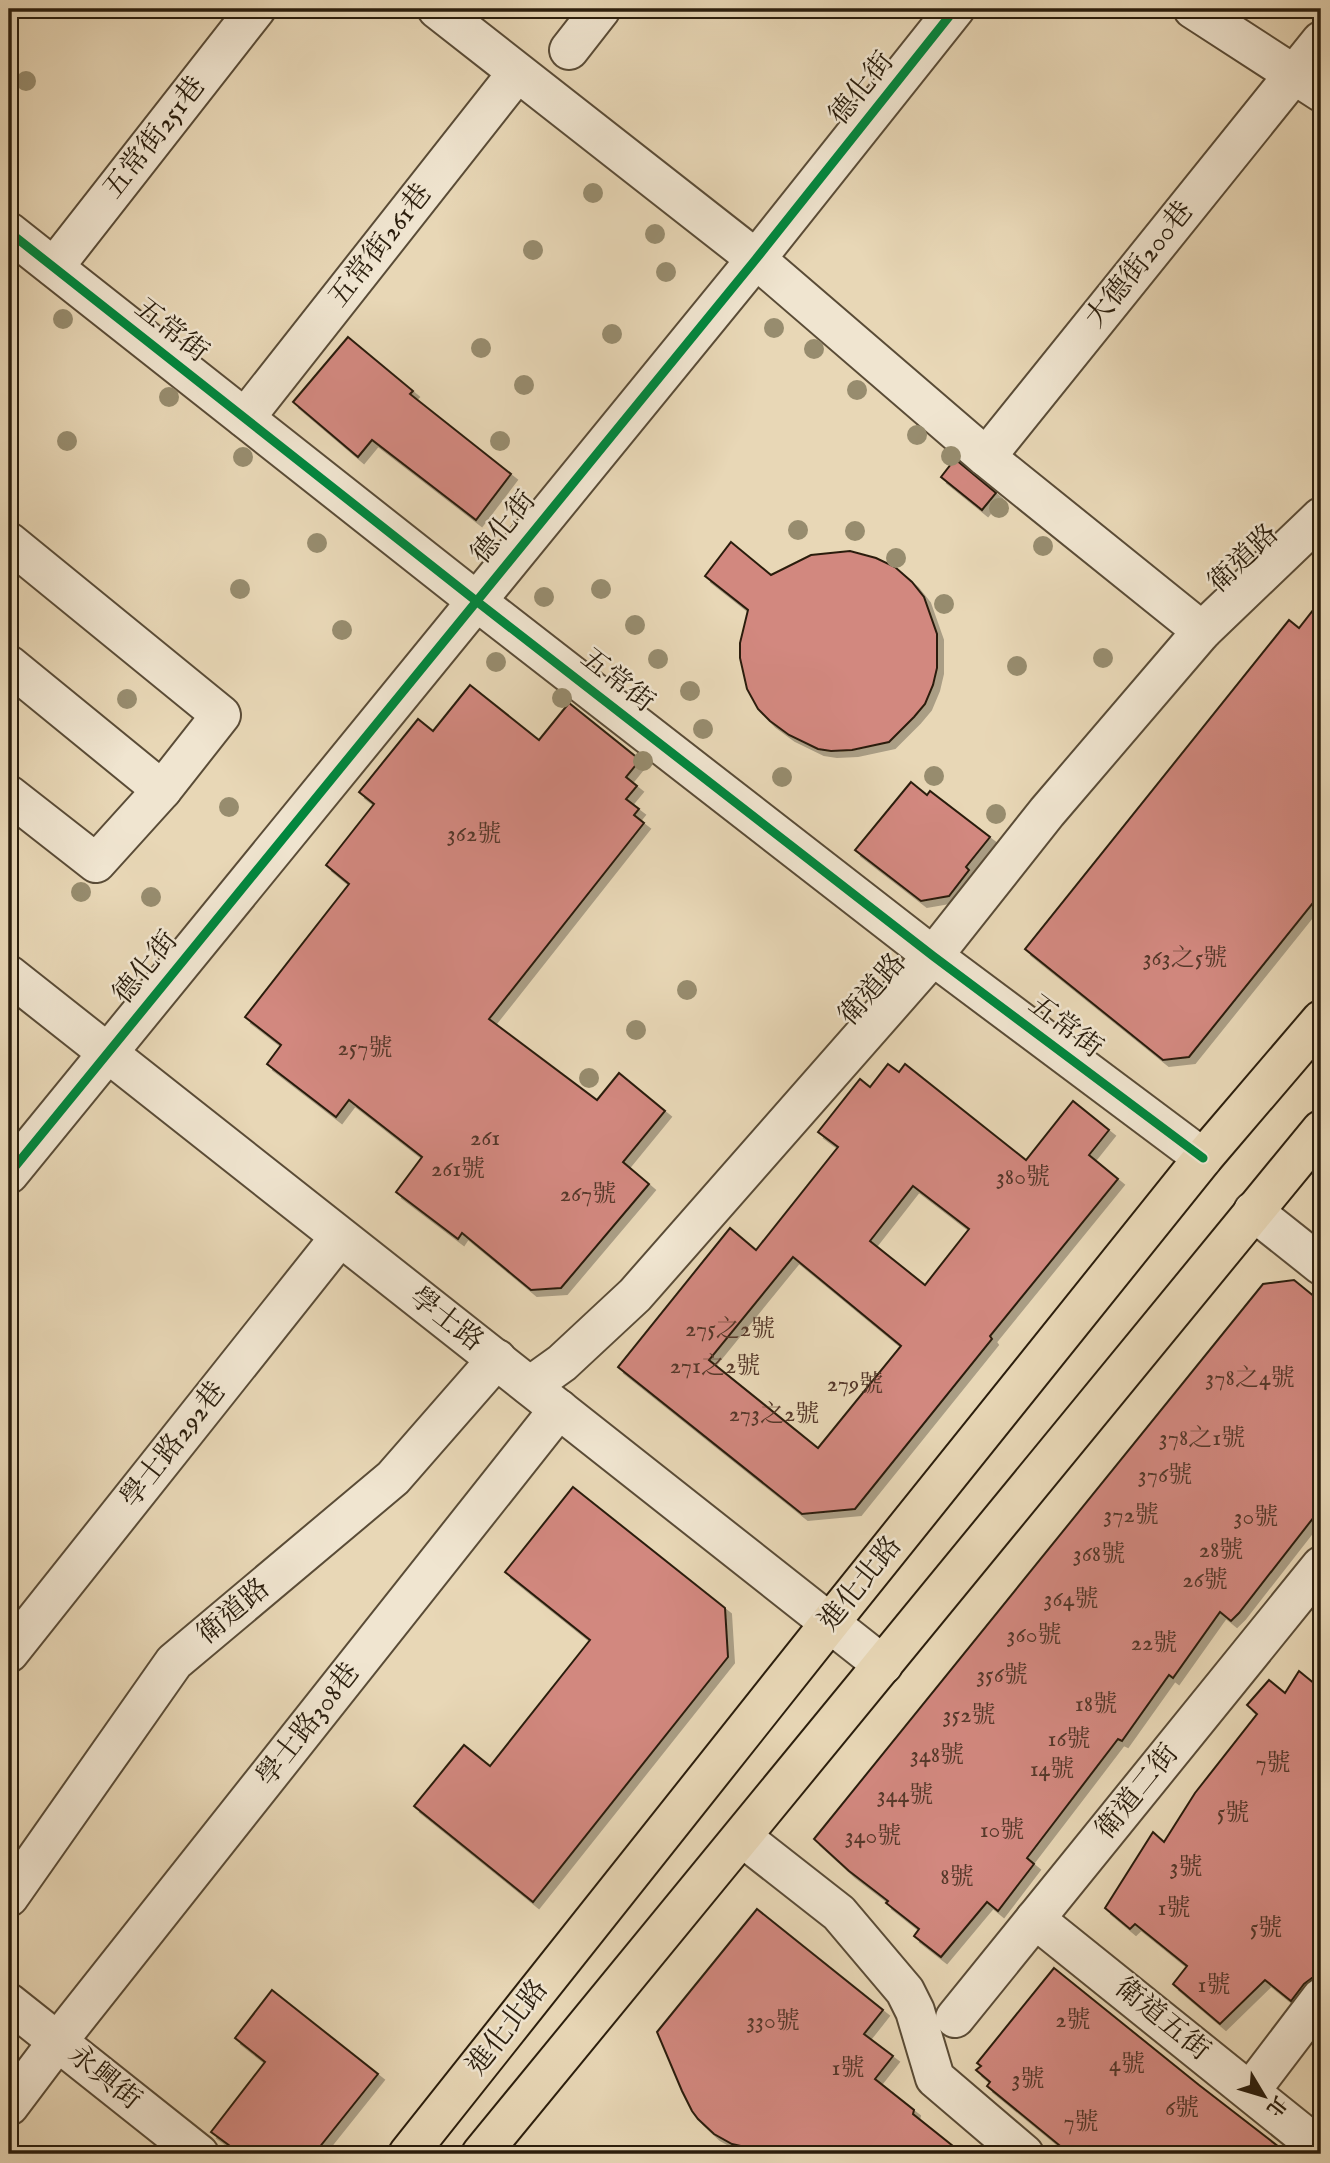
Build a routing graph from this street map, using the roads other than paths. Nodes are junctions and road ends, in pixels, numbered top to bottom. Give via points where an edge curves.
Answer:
1 (256, 9) edge
2 (437, 9) edge
3 (601, 9) edge
4 (955, 9) edge
5 (1193, 9) edge
6 (1321, 41) edge
7 (569, 50) dead end
8 (517, 73) junction
9 (1308, 83) edge
10 (9, 232) edge
11 (756, 259) junction
12 (54, 267) junction
13 (245, 418) junction
14 (986, 457) junction
15 (1321, 517) edge
16 (9, 542) edge
17 (475, 600) junction
18 (1202, 631) junction
19 (9, 665) edge
20 (162, 790) junction
21 (9, 795) edge
22 (933, 957) junction
23 (9, 975) edge
24 (1321, 1020) edge
25 (107, 1052) junction
26 (1321, 1130) edge
27 (1203, 1158) junction
28 (9, 1174) edge
29 (1253, 1212) junction
30 (339, 1238) junction
31 (1321, 1265) edge
32 (497, 1359) junction
33 (530, 1386) junction
34 (559, 1409) junction
35 (1321, 1566) edge
36 (829, 1624) junction
37 (9, 1653) edge
38 (883, 1665) junction
39 (742, 1837) junction
40 (9, 1897) edge
41 (1035, 1919) junction
42 (1321, 1998) edge
43 (9, 2003) edge
44 (956, 2018) dead end
45 (58, 2041) junction
46 (1251, 2090) junction
47 (9, 2106) edge
48 (1321, 2149) edge
49 (198, 2154) edge
50 (408, 2154) edge
51 (481, 2154) edge
52 (1024, 2154) edge

1 - 12 street, 五常街251巷
2 - 8 street
3 - 7 street
4 - 11 street, 德化街
5 - 9 street
6 - 9 street, 大德街200巷
8 - 11 street
8 - 13 street, 五常街261巷
9 - 14 street, 大德街200巷
10 - 12 street, 五常街
11 - 14 street
11 - 17 street, 德化街
12 - 13 street, 五常街
13 - 17 street, 五常街
14 - 18 street
15 - 18 street, 衛道路
16 - 20 street via 221,715
17 - 22 street, 五常街
17 - 25 street, 德化街
18 - 22 street, 衛道路 via 1047,812
19 - 20 street
20 - 21 street via 96,863
22 - 27 street, 五常街
22 - 33 street, 衛道路 via 635,1295 562,1363
23 - 25 street, 學士路
24 - 27 main road, 進化北路
25 - 28 street, 德化街
25 - 30 street, 學士路
26 - 29 main road, 進化北路
27 - 36 main road, 進化北路
29 - 31 street
29 - 38 main road, 進化北路
30 - 32 street, 學士路
30 - 37 street, 學士路292巷
32 - 33 street, 學士路
32 - 40 street, 衛道路 via 393,1478 174,1662
33 - 34 street, 學士路
34 - 36 street, 學士路
34 - 45 street, 學士路308巷
35 - 41 street, 衛道二街
36 - 38 street, 學士路
36 - 50 main road, 進化北路
38 - 39 main road, 進化北路
39 - 51 main road, 進化北路
39 - 52 street via 839,1913 905,1990 935,2078
41 - 44 street, 衛道二街
41 - 46 street, 衛道五街
42 - 46 street
43 - 45 street, 永興街
45 - 47 street, 學士路308巷
45 - 49 street, 永興街
46 - 48 street, 衛道五街

